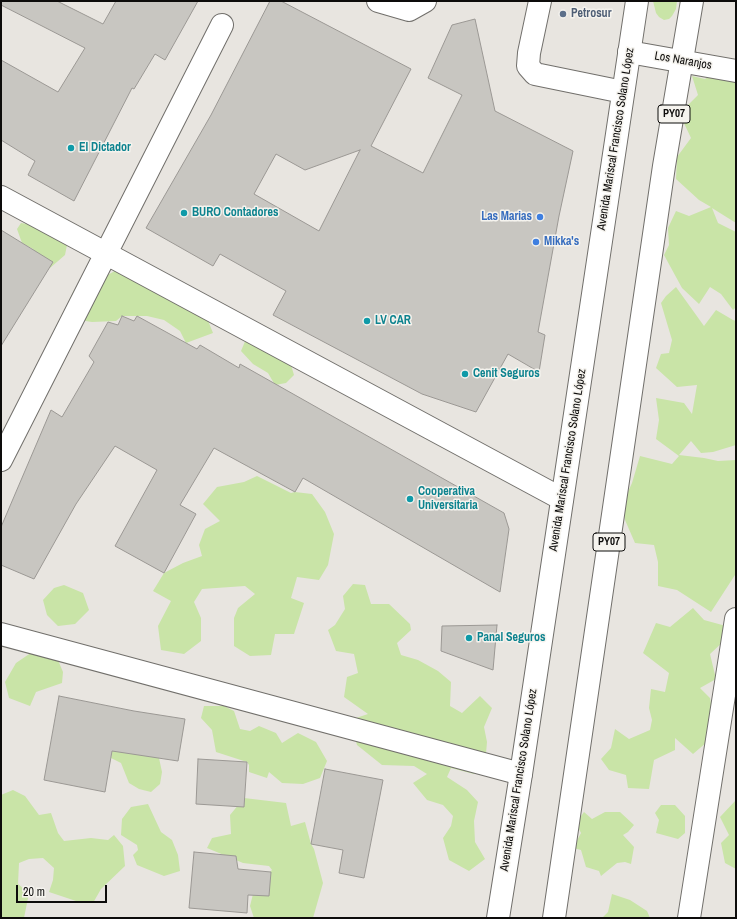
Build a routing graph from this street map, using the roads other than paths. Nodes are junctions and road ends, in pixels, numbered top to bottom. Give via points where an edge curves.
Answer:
1 (378, 1) edge
2 (425, 1) edge
3 (540, 1) edge
4 (637, 1) edge
5 (692, 1) edge
6 (222, 25) dead end
7 (629, 52) junction
8 (683, 61) junction
9 (736, 71) edge
10 (623, 92) junction
11 (1, 197) edge
12 (106, 253) junction
13 (1, 460) edge
14 (562, 499) junction
15 (736, 619) edge
16 (1, 634) edge
17 (521, 774) junction
18 (498, 918) edge
19 (554, 918) edge
20 (689, 918) edge

1 - 2 street via 409,10
3 - 10 street via 528,53 528,66 535,74
4 - 7 street, Avenida Mariscal Francisco Solano López
5 - 8 street, PY07
6 - 12 street
7 - 8 street, Los Naranjos
7 - 10 street, Avenida Mariscal Francisco Solano López
8 - 9 street, Los Naranjos
8 - 19 street, PY07 via 662,182
10 - 14 street, Avenida Mariscal Francisco Solano López
11 - 12 street
12 - 13 street
12 - 14 street
14 - 17 street, Avenida Mariscal Francisco Solano López
15 - 20 street
16 - 17 street
17 - 18 street, Avenida Mariscal Francisco Solano López

